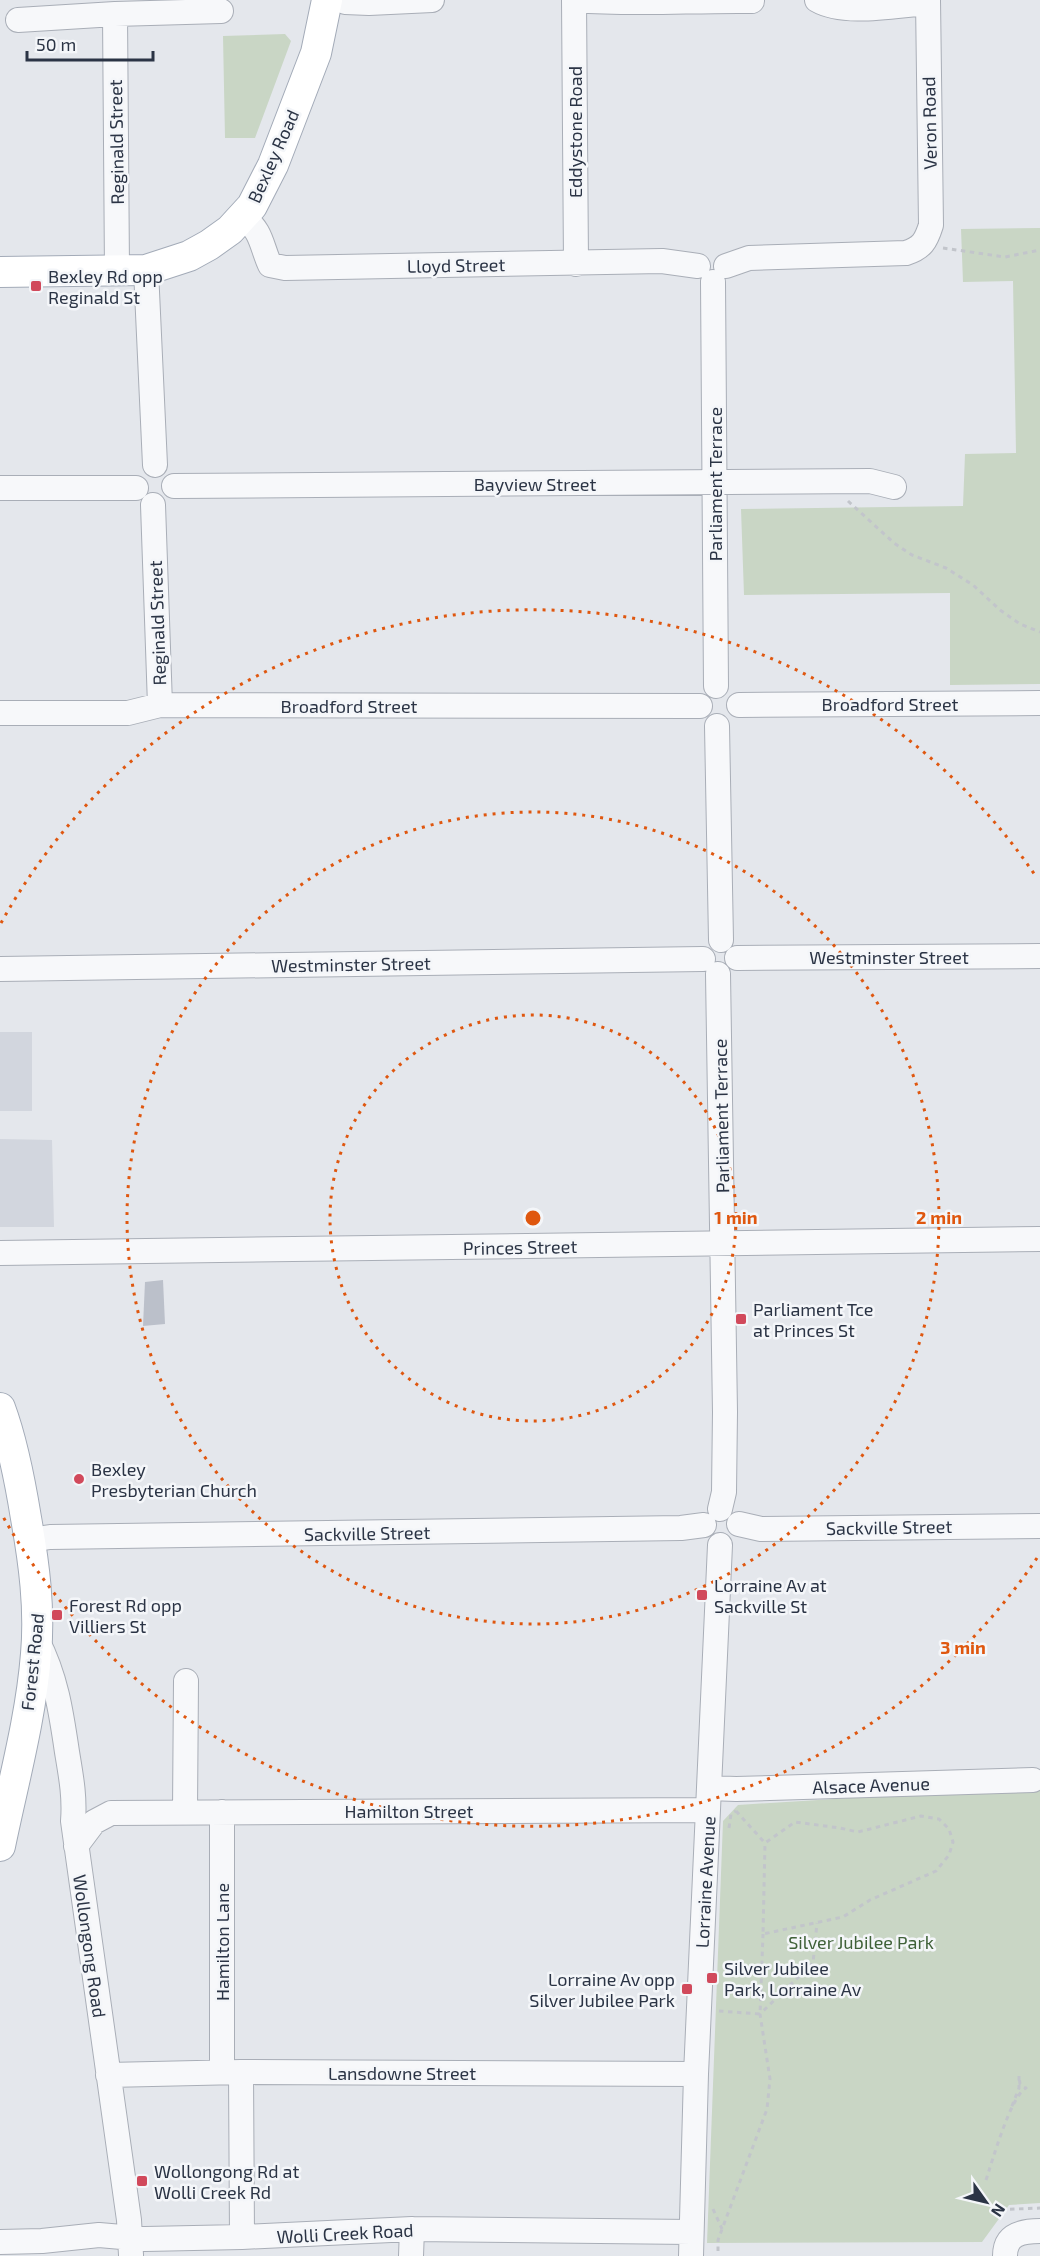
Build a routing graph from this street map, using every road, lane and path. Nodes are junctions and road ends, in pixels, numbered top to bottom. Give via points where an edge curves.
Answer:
1 (432, 0) edge
2 (559, 0) edge
3 (566, 0) edge
4 (575, 0) edge
5 (818, 0) edge
6 (339, 1) edge
7 (752, 1) edge
8 (928, 1) edge
9 (221, 11) dead end
10 (115, 14) junction
11 (18, 20) dead end
12 (243, 217) junction
13 (923, 244) junction
14 (1040, 250) edge
15 (576, 264) junction
16 (117, 270) junction
17 (146, 270) junction
18 (712, 271) junction
19 (0, 272) edge
20 (155, 465) junction
21 (838, 481) junction
22 (716, 483) junction
23 (174, 486) junction
24 (894, 487) dead end
25 (0, 488) edge
26 (144, 496) junction
27 (1040, 632) edge
28 (716, 686) junction
29 (1040, 704) edge
30 (160, 705) junction
31 (739, 705) junction
32 (699, 706) junction
33 (0, 713) edge
34 (717, 726) junction
35 (721, 940) junction
36 (1040, 956) edge
37 (737, 958) junction
38 (710, 967) junction
39 (0, 969) edge
40 (1040, 1239) edge
41 (723, 1245) junction
42 (0, 1253) edge
43 (0, 1408) edge
44 (5, 1440) edge
45 (712, 1517) junction
46 (739, 1524) junction
47 (1040, 1526) edge
48 (30, 1540) junction
49 (720, 1545) junction
50 (37, 1640) junction
51 (186, 1681) dead end
52 (1033, 1780) dead end
53 (708, 1799) junction
54 (75, 1800) junction
55 (185, 1811) junction
56 (222, 1812) junction
57 (111, 1813) junction
58 (728, 1834) dead end
59 (765, 1843) junction
60 (0, 1846) edge
61 (76, 1846) junction
62 (817, 1923) junction
63 (763, 1934) junction
64 (719, 2001) dead end
65 (760, 2014) junction
66 (231, 2072) junction
67 (696, 2074) junction
68 (108, 2075) junction
69 (1010, 2111) junction
70 (986, 2180) dead end
71 (1040, 2208) edge
72 (992, 2210) dead end
73 (412, 2229) junction
74 (1040, 2231) edge
75 (691, 2232) junction
76 (242, 2237) junction
77 (0, 2242) edge
78 (1008, 2247) edge
79 (131, 2248) edge
80 (718, 2251) dead end
81 (411, 2256) edge
82 (690, 2256) edge

1 - 6 street
2 - 3 street
4 - 7 street via 617,4
4 - 15 street, Eddystone Road
5 - 8 street via 860,9
6 - 12 main road, Bexley Road via 262,189
8 - 13 street, Veron Road via 931,225
9 - 10 street
10 - 11 street
10 - 16 street, Reginald Street
12 - 15 street, Lloyd Street via 260,233 270,265 285,268
12 - 17 main road, Bexley Road via 189,256
13 - 14 path via 1005,257
13 - 18 street, Lloyd Street via 906,253 749,258
15 - 18 street, Lloyd Street via 662,261
16 - 17 main road, Bexley Road
16 - 19 main road, Bexley Road
17 - 20 street
18 - 22 street, Parliament Terrace
20 - 23 street via 170,473
20 - 26 street via 139,474
21 - 22 street, Bayview Street
21 - 24 street, Bayview Street via 870,481
21 - 27 path via 840,494 894,543 912,555 946,568 1020,624
22 - 23 street, Bayview Street
22 - 28 street, Parliament Terrace
23 - 26 street via 168,500
25 - 26 street
26 - 30 street, Reginald Street
28 - 31 street via 732,691
28 - 32 street via 707,691
29 - 31 street, Broadford Street
30 - 32 street, Broadford Street
30 - 33 street, Broadford Street via 128,713
31 - 34 street via 729,724
32 - 34 street via 706,721
34 - 35 street
35 - 37 street via 734,947
35 - 38 street via 710,942 703,953
36 - 37 street, Westminster Street
37 - 38 street via 731,970
38 - 39 street, Westminster Street
38 - 41 street, Parliament Terrace
40 - 41 street, Princes Street
41 - 42 street, Princes Street
41 - 45 street, Parliament Terrace via 724,1492
43 - 44 main road, Forest Road
44 - 48 main road, Forest Road
45 - 46 street via 731,1512
45 - 48 street, Sackville Street via 681,1528
45 - 49 street via 706,1536
46 - 47 street, Sackville Street via 761,1529
46 - 49 street via 735,1539
48 - 50 main road, Forest Road via 38,1604
49 - 53 street, Lorraine Avenue
50 - 54 street, Wollongong Road via 59,1696
50 - 60 main road, Forest Road via 28,1709
51 - 55 street
52 - 53 street, Alsace Avenue via 736,1789
53 - 56 street, Hamilton Street
53 - 67 street, Lorraine Avenue
54 - 57 street, Hamilton Street
54 - 61 street, Wollongong Road
55 - 56 street, Hamilton Street
55 - 57 street, Hamilton Street
56 - 66 street, Hamilton Lane
57 - 61 street via 94,1822
58 - 59 path via 731,1814 736,1811
59 - 62 path via 795,1822 858,1832 921,1816 939,1819 950,1829 953,1842 949,1855 936,1871 870,1900 843,1917
59 - 63 path
61 - 68 street, Wollongong Road
62 - 63 path
62 - 65 path via 813,1963
63 - 65 path
64 - 65 path via 718,2012
65 - 80 path via 770,2079 767,2109 717,2240
66 - 67 street, Lansdowne Street
66 - 68 street, Lansdowne Street
66 - 76 street, Hamilton Lane
67 - 75 street, Lorraine Avenue
68 - 79 street, Wollongong Road
69 - 69 path via 1026,2088 1020,2084 1019,2076
69 - 70 path
71 - 72 path
73 - 75 street, Wolli Creek Road
73 - 76 street, Wolli Creek Road
73 - 81 street
74 - 78 street via 1023,2232
75 - 82 street, Lorraine Avenue
76 - 79 street, Wolli Creek Road
77 - 79 street, Wolli Creek Road via 99,2235

